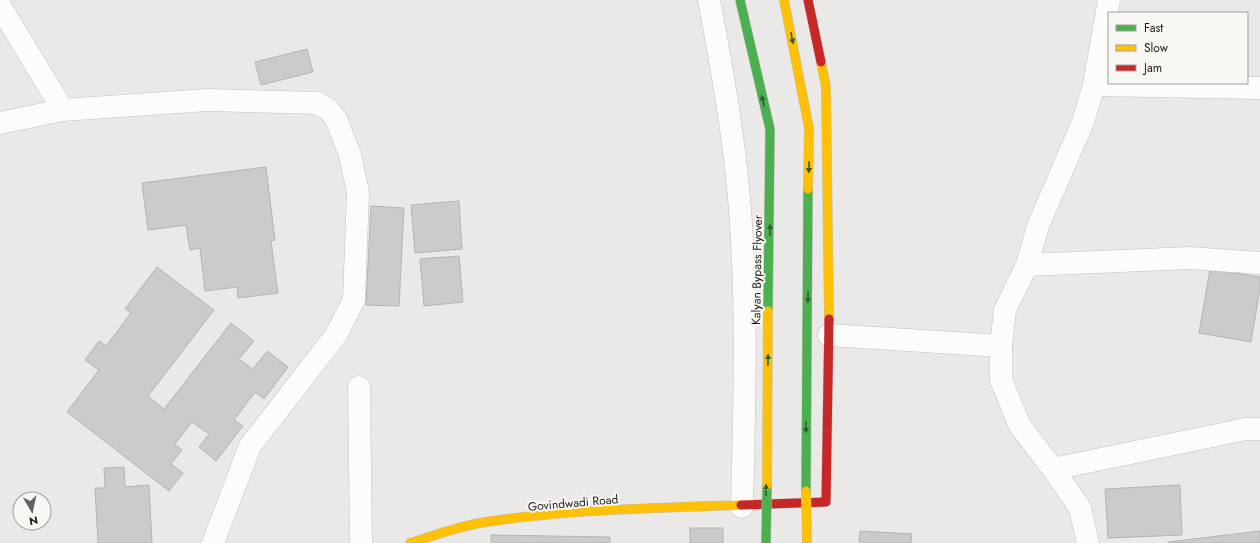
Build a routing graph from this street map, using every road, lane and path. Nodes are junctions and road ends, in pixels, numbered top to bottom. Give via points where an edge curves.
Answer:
1 (709, 0) edge
2 (740, 0) edge
3 (784, 0) edge
4 (808, 0) edge
5 (1109, 0) edge
6 (0, 6) edge
7 (1094, 85) junction
8 (1260, 88) edge
9 (63, 110) junction
10 (0, 124) edge
11 (1260, 263) edge
12 (1027, 265) junction
13 (829, 335) junction
14 (1001, 346) junction
15 (359, 387) dead end
16 (1260, 429) edge
17 (1053, 469) junction
18 (742, 507) junction
19 (213, 543) edge
20 (361, 543) edge
21 (410, 543) edge
22 (766, 543) edge
23 (807, 543) edge
24 (1088, 543) edge

1 - 18 street via 729,106 742,239 745,387
22 -> 2 main road, Kalyan Bypass Flyover, bridge via 770,129
3 -> 23 main road, bridge via 809,128
4 - 13 main road via 826,87
5 - 7 street
6 - 9 street
7 - 8 street
7 - 12 street via 1083,122 1038,226
9 - 10 street
9 - 19 street via 207,100 317,103 328,109 336,119 350,155 358,192 354,300 336,335 250,446
11 - 12 street via 1190,258
12 - 14 street via 1005,310
13 - 14 street
13 - 18 main road, Govindwadi Road via 826,502
14 - 17 street via 1001,380 1020,426
15 - 20 street
16 - 17 street via 1246,429
17 - 24 street via 1080,508
18 - 21 main road, Govindwadi Road via 588,512 541,517 479,524

